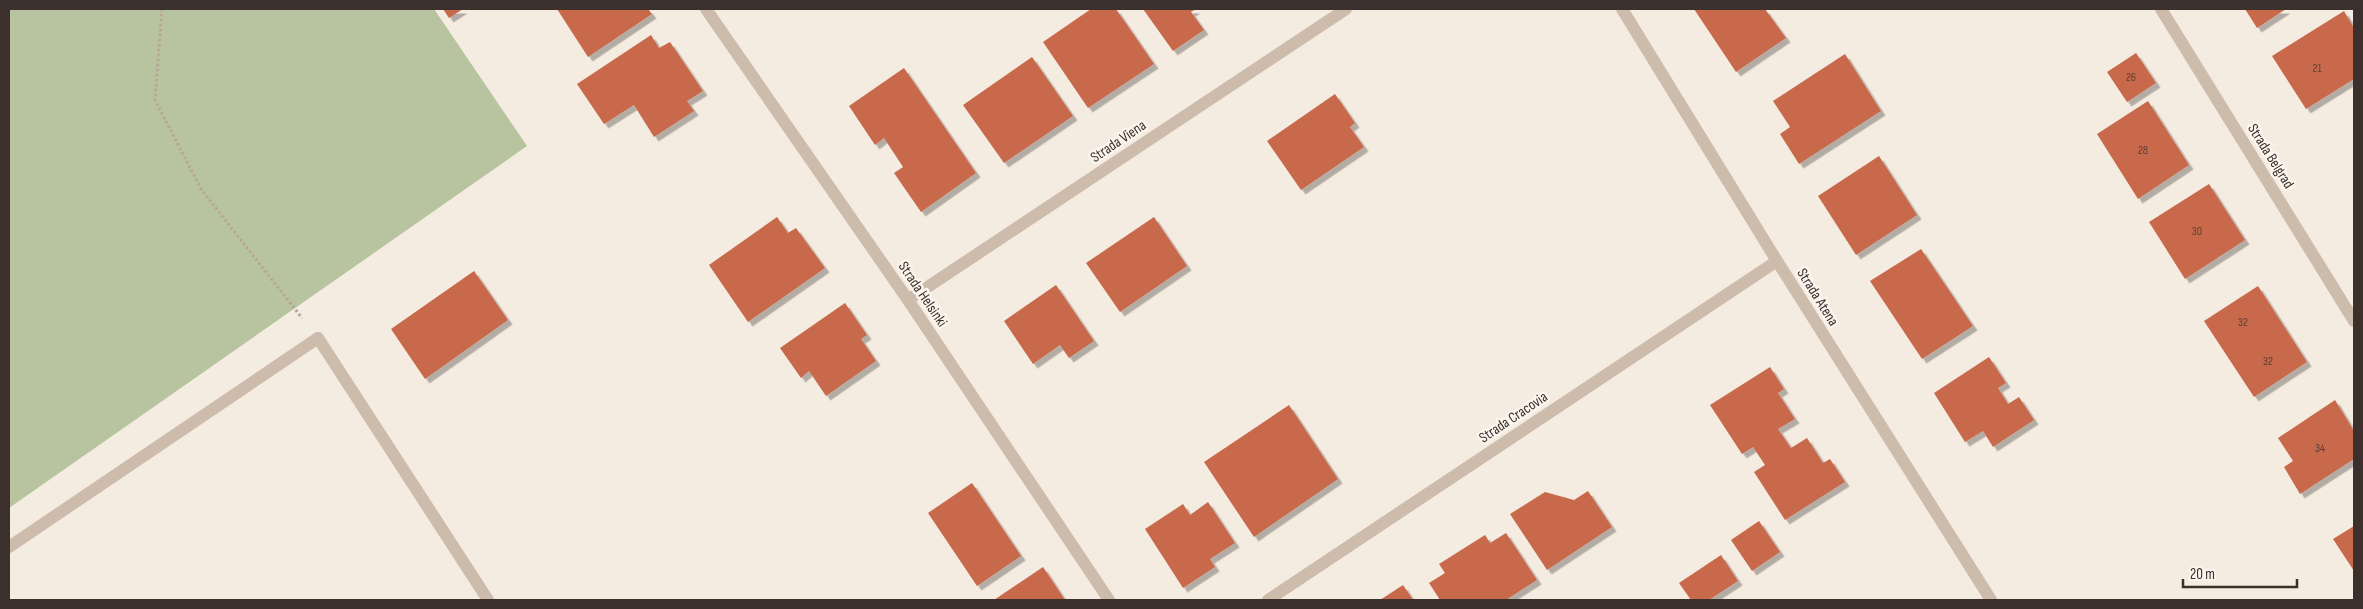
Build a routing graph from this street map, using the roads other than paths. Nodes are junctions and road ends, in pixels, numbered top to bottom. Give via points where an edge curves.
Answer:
1 (706, 9) edge
2 (1346, 9) edge
3 (1622, 9) edge
4 (2160, 9) edge
5 (1777, 262) junction
6 (908, 300) junction
7 (2354, 321) edge
8 (9, 547) edge
9 (488, 600) edge
10 (1109, 600) edge
11 (1268, 600) edge
12 (1991, 600) edge

1 - 6 street, Strada Helsinki
2 - 6 street, Strada Viena
3 - 5 street, Strada Atena
4 - 7 street, Strada Belgrad
5 - 11 street, Strada Cracovia
5 - 12 street, Strada Atena
6 - 10 street, Strada Helsinki
8 - 9 street via 318,338

